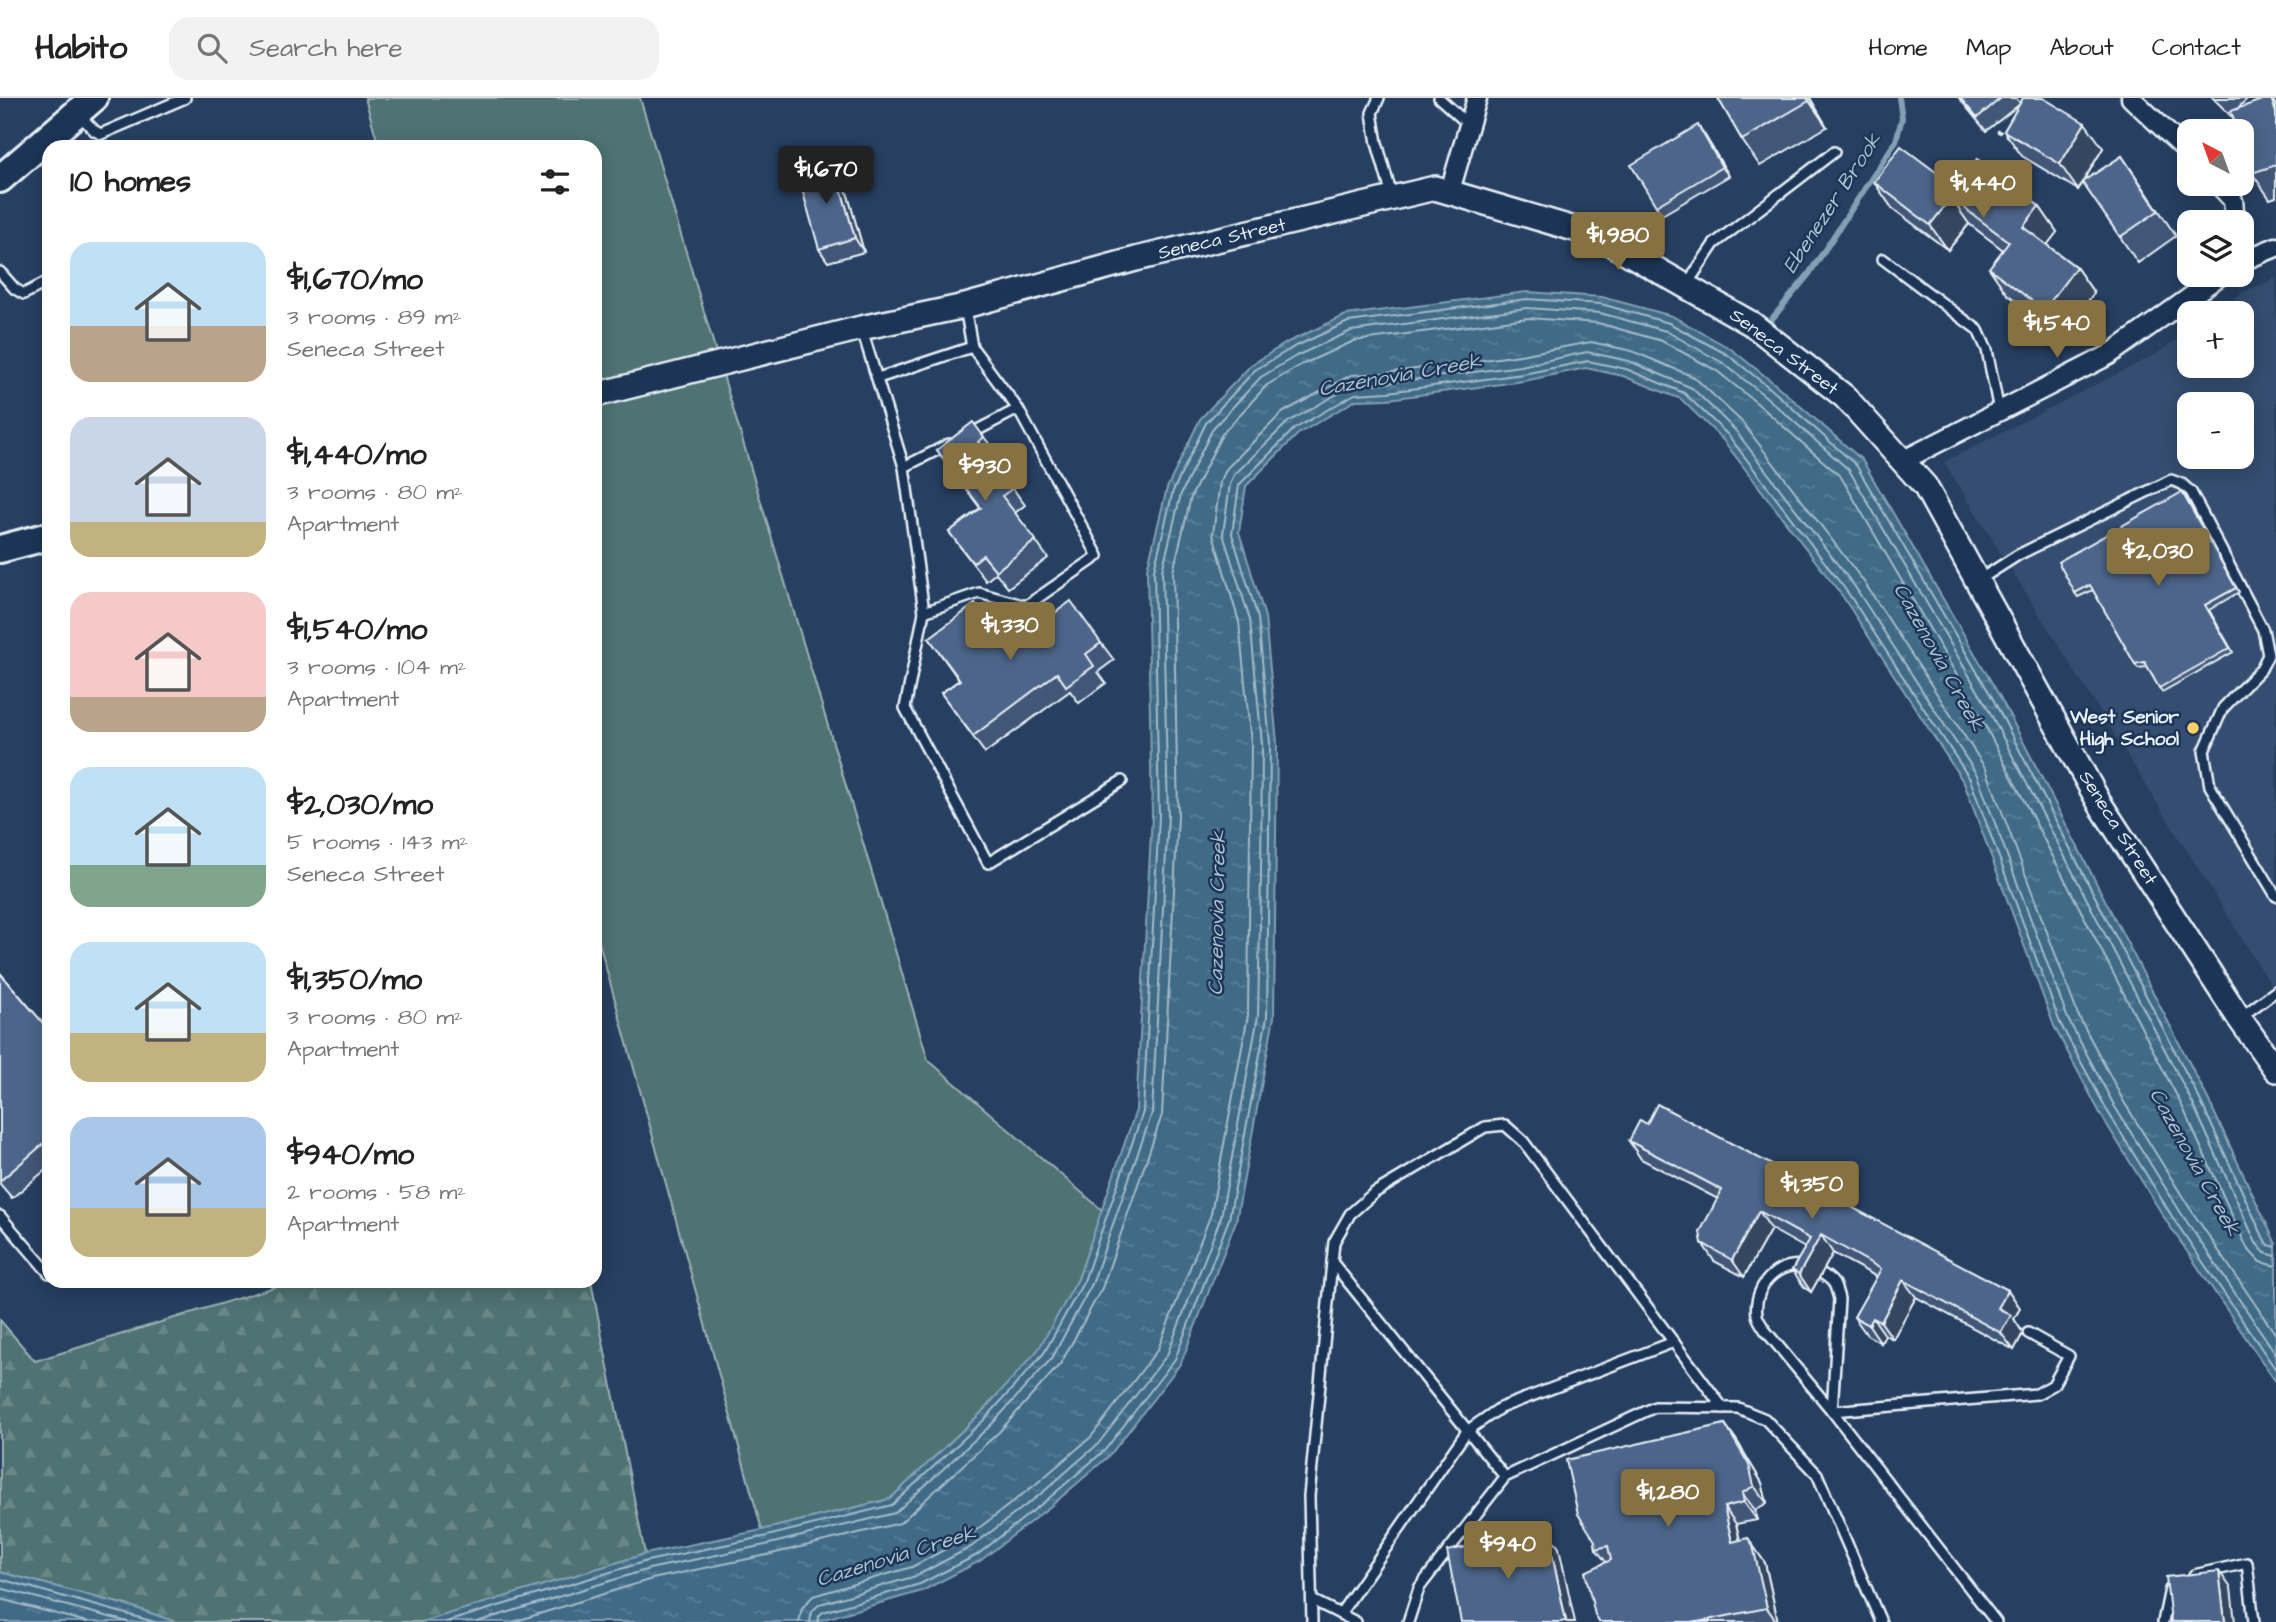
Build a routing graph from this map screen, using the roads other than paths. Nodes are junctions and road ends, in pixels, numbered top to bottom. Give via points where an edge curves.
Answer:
1 (185, 98) edge
2 (1379, 98) edge
3 (1439, 98) edge
4 (1477, 98) edge
5 (2131, 98) edge
6 (82, 104) edge
7 (1469, 126) junction
8 (43, 140) edge
9 (42, 141) edge
10 (2177, 142) edge
11 (1833, 152) dead end
12 (0, 179) edge
13 (1449, 194) junction
14 (1393, 198) junction
15 (2276, 247) edge
16 (2254, 256) edge
17 (1883, 260) dead end
18 (0, 272) edge
19 (42, 285) edge
20 (1686, 286) junction
21 (2204, 287) edge
22 (965, 306) junction
23 (862, 328) junction
24 (972, 347) junction
25 (878, 378) junction
26 (602, 393) edge
27 (1018, 409) junction
28 (1999, 411) junction
29 (1902, 461) junction
30 (904, 467) junction
31 (42, 538) edge
32 (0, 549) edge
33 (1978, 581) junction
34 (924, 612) junction
35 (1122, 781) dead end
36 (2276, 896) edge
37 (2276, 991) edge
38 (2239, 1018) junction
39 (2276, 1070) edge
40 (0, 1216) edge
41 (1332, 1262) junction
42 (42, 1265) edge
43 (2028, 1333) dead end
44 (1674, 1342) junction
45 (1723, 1408) junction
46 (1832, 1411) junction
47 (1467, 1430) junction
48 (1505, 1477) junction
49 (2185, 1577) edge
50 (2173, 1579) edge
51 (1312, 1600) junction
52 (1340, 1614) junction
53 (1312, 1622) edge
54 (1356, 1622) edge
55 (1408, 1622) edge
56 (1881, 1622) edge
57 (1996, 1622) edge
58 (2163, 1622) edge
59 (2254, 1622) edge

1 - 6 lane via 101,134
2 - 14 lane via 1372,113
3 - 7 lane
4 - 7 street
5 - 10 street
6 - 8 main road
7 - 13 street
9 - 12 main road
11 - 20 lane via 1714,244
13 - 14 street, Seneca Street via 1435,188
13 - 20 street, Seneca Street via 1598,236
14 - 22 street, Seneca Street via 1136,259
15 - 16 street
17 - 28 lane via 1978,330 1987,349
18 - 19 lane via 24,294
20 - 29 street, Seneca Street via 1752,324 1845,397
21 - 28 street via 2109,355
22 - 23 street, Seneca Street
22 - 24 lane
23 - 25 lane
23 - 26 street, Seneca Street
24 - 25 lane
24 - 27 lane
25 - 30 lane
27 - 30 lane
27 - 34 lane via 1098,556 1026,606 979,593
28 - 29 street
29 - 33 street, Seneca Street via 1925,486
30 - 34 lane
31 - 32 main road
33 - 36 lane via 2018,555 2171,480 2191,492 2263,630 2268,655 2261,669 2223,708 2204,751 2210,786
33 - 38 street, Seneca Street via 2100,804
34 - 35 lane via 905,708 988,863
37 - 38 lane
38 - 39 street, Seneca Street
40 - 42 lane
41 - 44 lane via 1334,1242 1350,1214 1374,1193 1485,1127 1505,1125 1523,1142
41 - 47 lane
41 - 51 lane via 1309,1496
43 - 46 lane via 2069,1356 2053,1385 2037,1394
44 - 45 lane
44 - 47 lane via 1500,1408
45 - 48 lane via 1655,1407
45 - 56 lane via 1738,1408 1765,1419 1817,1474
46 - 46 lane via 1839,1299 1828,1277 1808,1266 1789,1265 1776,1271 1765,1285 1757,1317
46 - 57 lane
47 - 48 lane
47 - 52 lane
48 - 55 lane via 1419,1588
49 - 59 lane via 2247,1563
50 - 58 lane
51 - 52 lane
51 - 53 lane
52 - 54 lane

